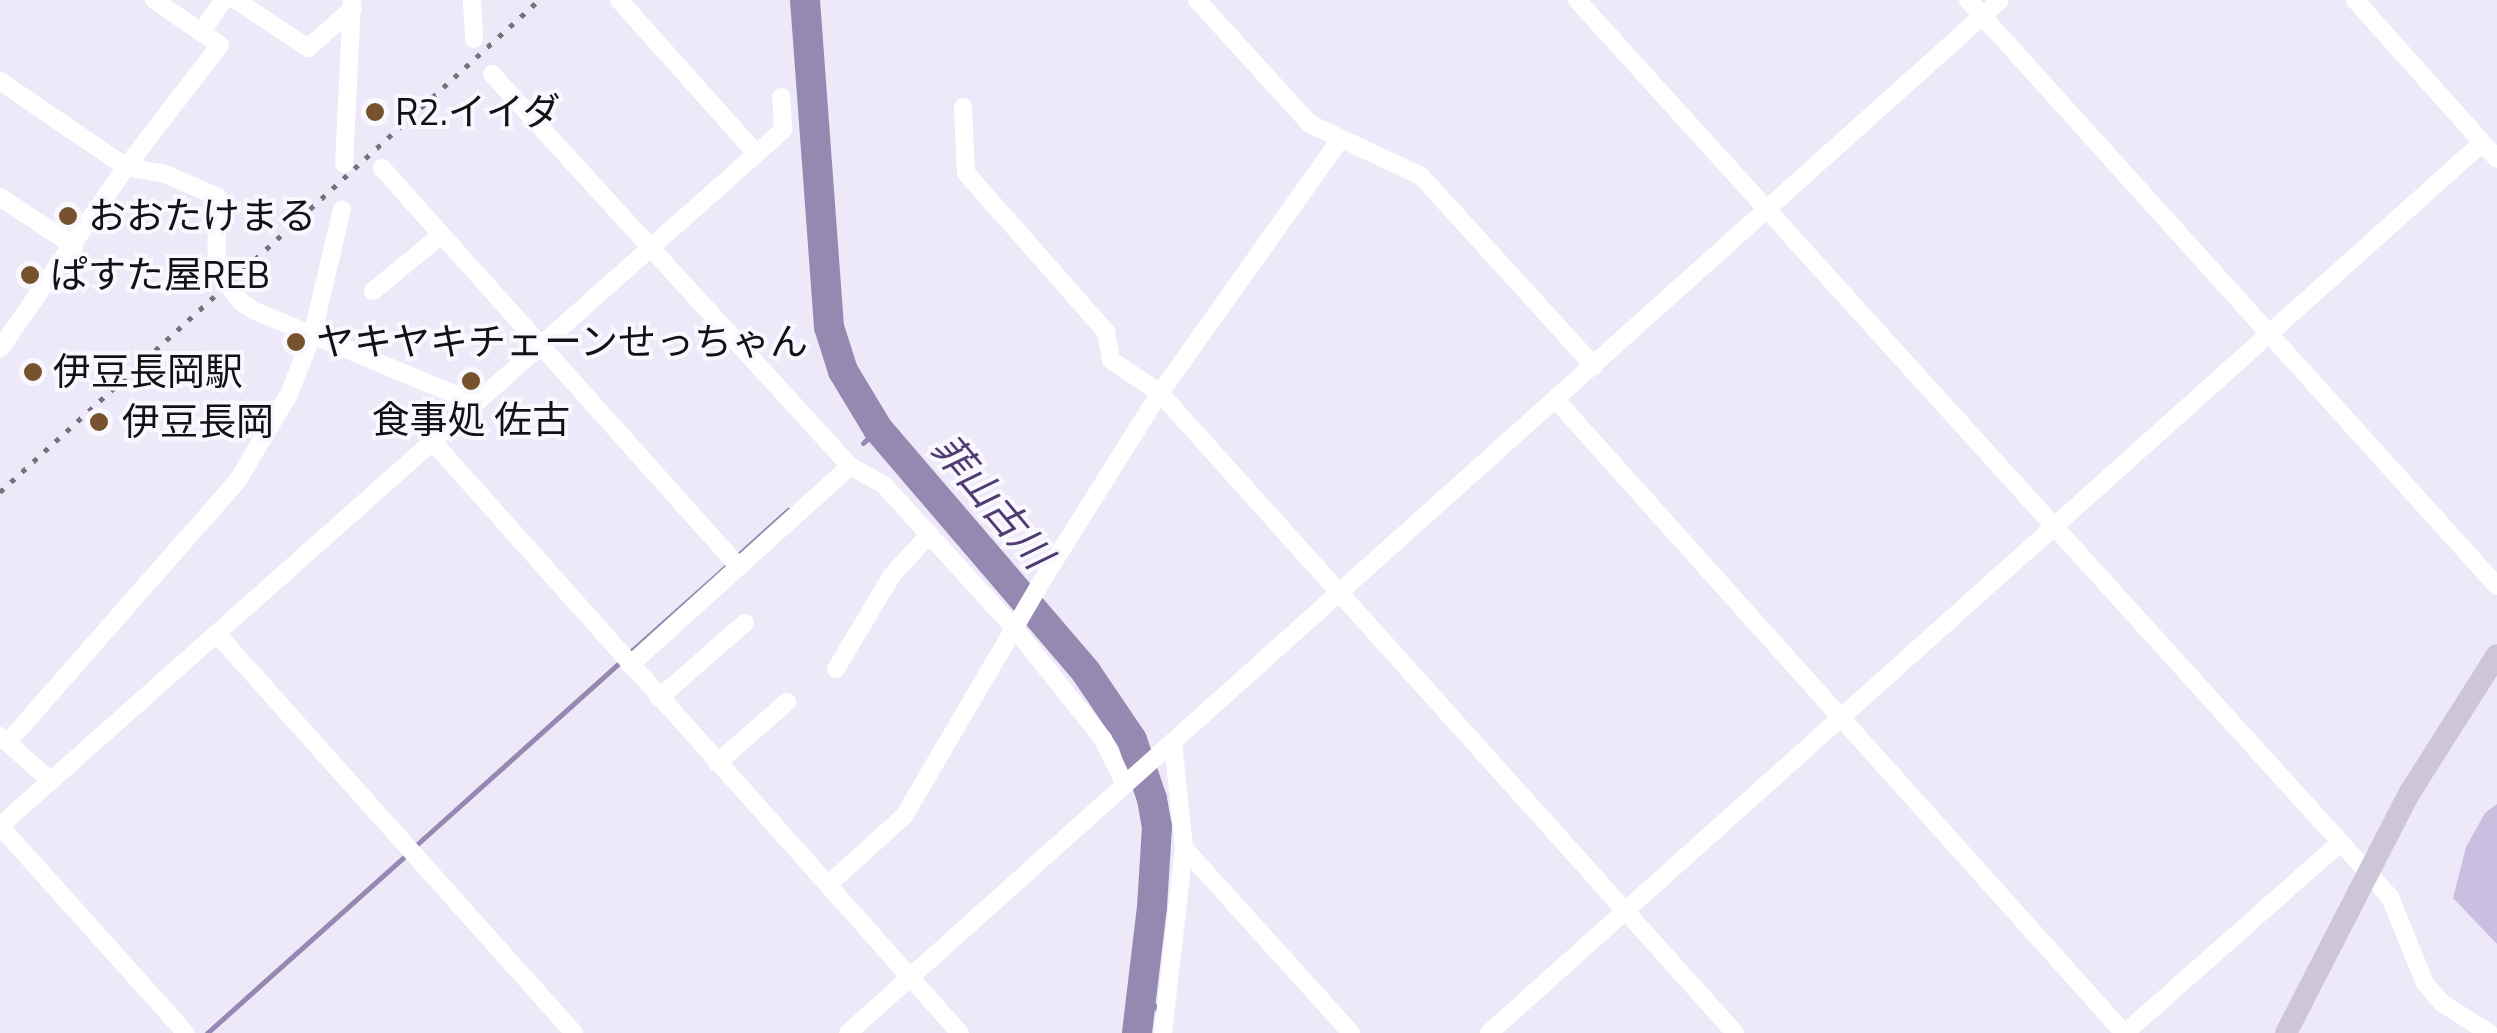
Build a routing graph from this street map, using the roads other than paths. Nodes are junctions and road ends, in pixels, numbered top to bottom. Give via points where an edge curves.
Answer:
1 (154, 0) edge
2 (224, 0) edge
3 (236, 0) edge
4 (472, 0) edge
5 (620, 0) edge
6 (1198, 0) edge
7 (1577, 0) edge
8 (1968, 0) edge
9 (2000, 0) edge
10 (2355, 0) edge
11 (353, 4) edge
12 (1982, 16) junction
13 (202, 31) junction
14 (474, 40) dead end
15 (492, 74) dead end
16 (0, 81) edge
17 (782, 97) dead end
18 (963, 107) dead end
19 (1340, 140) junction
20 (2482, 143) junction
21 (755, 152) junction
22 (2497, 159) edge
23 (344, 164) dead end
24 (126, 167) junction
25 (382, 168) dead end
26 (0, 197) edge
27 (342, 209) dead end
28 (1767, 211) junction
29 (440, 236) junction
30 (74, 246) junction
31 (648, 248) junction
32 (373, 292) dead end
33 (2268, 333) junction
34 (312, 336) junction
35 (539, 346) junction
36 (0, 349) edge
37 (1594, 366) junction
38 (1160, 392) junction
39 (1556, 400) junction
40 (475, 403) junction
41 (433, 442) junction
42 (850, 466) junction
43 (2053, 528) junction
44 (928, 536) junction
45 (739, 566) junction
46 (2497, 586) edge
47 (1342, 592) junction
48 (744, 623) dead end
49 (1017, 627) junction
50 (217, 634) junction
51 (2497, 655) edge
52 (630, 665) junction
53 (836, 669) dead end
54 (659, 698) junction
55 (787, 702) dead end
56 (1841, 718) junction
57 (4, 739) edge
58 (1170, 745) junction
59 (717, 763) junction
60 (51, 781) junction
61 (1127, 782) junction
62 (2339, 844) junction
63 (1184, 848) junction
64 (2372, 868) junction
65 (829, 884) junction
66 (1626, 910) junction
67 (910, 977) junction
68 (186, 1033) edge
69 (574, 1033) edge
70 (848, 1033) edge
71 (960, 1033) edge
72 (1163, 1033) edge
73 (1350, 1033) edge
74 (1488, 1033) edge
75 (1735, 1033) edge
76 (2124, 1033) edge
77 (2286, 1033) edge
78 (2489, 1033) edge

1 - 13 street
2 - 13 street
3 - 11 street via 308,48
4 - 14 street
5 - 21 street
6 - 19 street via 1310,124
7 - 28 street
8 - 12 street
9 - 12 street
10 - 20 street
11 - 23 street
12 - 28 street
12 - 33 street
13 - 24 street via 220,45
15 - 31 street
16 - 24 street
17 - 21 street via 783,130
18 - 38 street via 966,173 1106,332 1111,360
19 - 37 street via 1422,176
19 - 38 street
20 - 22 street
20 - 33 street
21 - 31 street
24 - 30 street
24 - 34 street via 165,174 218,197 216,269 227,286 255,312
25 - 29 street
26 - 30 street
27 - 34 street
28 - 37 street
28 - 43 street
29 - 32 street
29 - 35 street
30 - 36 street
31 - 35 street
31 - 42 street
33 - 43 street
33 - 46 street
34 - 40 street
34 - 57 street via 288,394 238,480
35 - 40 street
35 - 45 street
37 - 39 street
38 - 47 street
38 - 49 street
39 - 47 street
39 - 56 street
40 - 41 street
41 - 50 street
41 - 52 street
42 - 44 street via 884,485
42 - 45 street
43 - 56 street
43 - 62 street
44 - 49 street
44 - 53 street via 892,575
45 - 52 street
47 - 58 street
47 - 66 street
48 - 54 street
49 - 61 street via 1084,712
49 - 65 street via 904,816
50 - 60 street
50 - 69 street
51 - 64 main road via 2410,792
52 - 54 street
54 - 59 street
55 - 59 street
56 - 66 street
56 - 76 street
57 - 60 street
58 - 61 street
58 - 63 street
59 - 65 street
60 - 68 street via 0,826
61 - 67 street
62 - 64 street
62 - 76 street
63 - 72 street
63 - 73 street
64 - 77 main road
64 - 78 street via 2425,983 2442,1003
65 - 67 street
66 - 74 street
66 - 75 street
67 - 70 street
67 - 71 street

